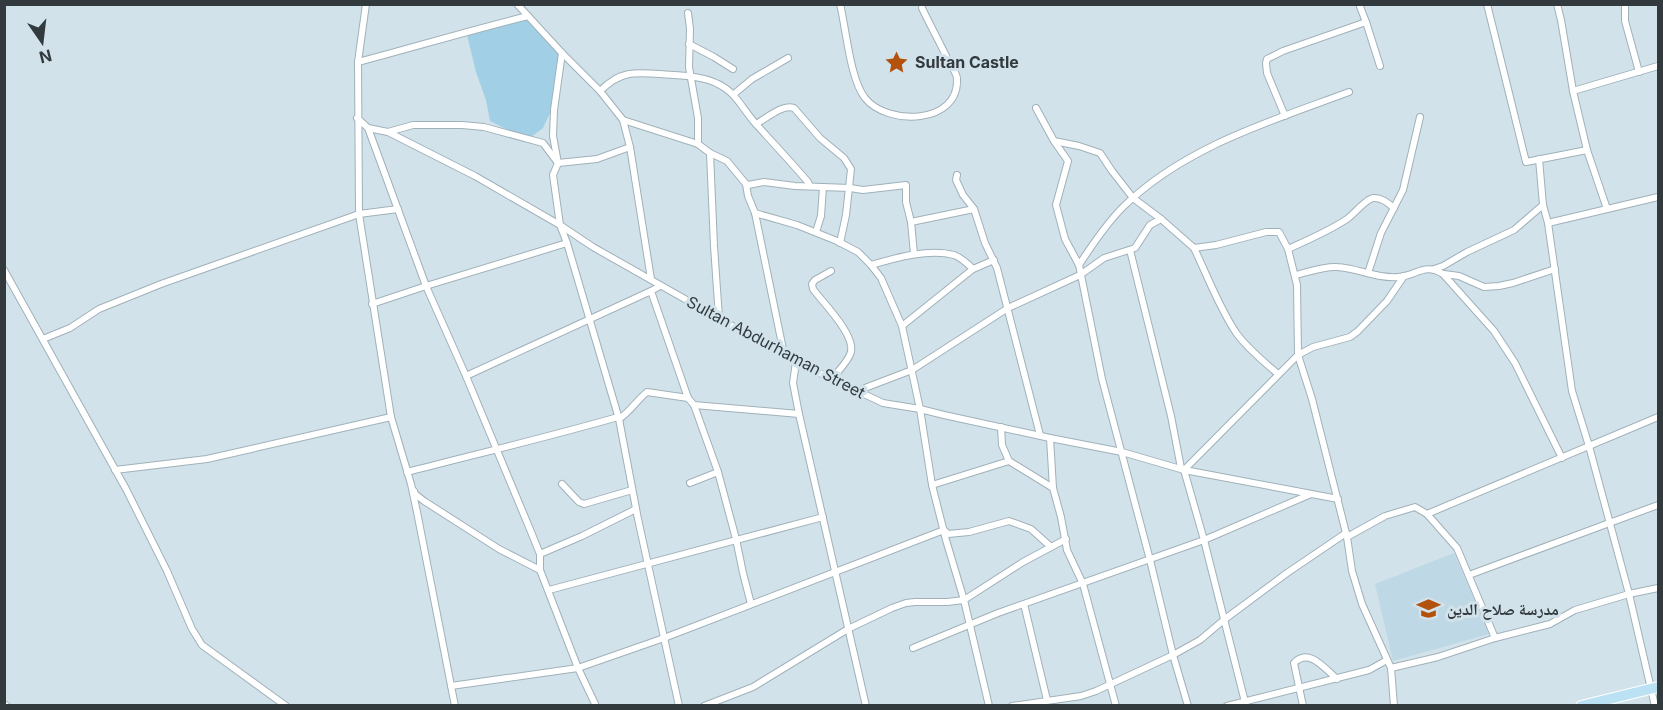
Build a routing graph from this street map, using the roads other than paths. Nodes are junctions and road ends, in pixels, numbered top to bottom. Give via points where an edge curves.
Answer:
1 (366, 4) edge
2 (517, 4) edge
3 (840, 4) edge
4 (1359, 4) edge
5 (1487, 4) edge
6 (1557, 4) edge
7 (1625, 4) edge
8 (922, 8) dead end
9 (688, 13) dead end
10 (528, 16) junction
11 (1366, 22) junction
12 (689, 44) junction
13 (562, 53) junction
14 (788, 58) dead end
15 (358, 62) junction
16 (1380, 66) dead end
17 (1659, 66) edge
18 (733, 69) dead end
19 (1640, 72) junction
20 (691, 77) junction
21 (600, 91) junction
22 (1573, 91) junction
23 (1349, 92) dead end
24 (734, 94) junction
25 (1036, 108) dead end
26 (1284, 116) junction
27 (1420, 117) dead end
28 (357, 118) junction
29 (623, 120) junction
30 (756, 124) junction
31 (368, 128) junction
32 (388, 132) junction
33 (1054, 141) junction
34 (698, 144) junction
35 (630, 147) junction
36 (1587, 150) junction
37 (710, 153) junction
38 (1539, 159) junction
39 (558, 163) junction
40 (957, 175) dead end
41 (746, 184) junction
42 (810, 186) junction
43 (823, 187) junction
44 (850, 188) junction
45 (1659, 197) edge
46 (1133, 198) junction
47 (1543, 205) junction
48 (398, 208) junction
49 (1394, 208) junction
50 (974, 209) junction
51 (1607, 209) junction
52 (755, 213) junction
53 (358, 214) junction
54 (1161, 219) junction
55 (911, 222) junction
56 (1548, 223) junction
57 (560, 225) junction
58 (816, 232) junction
59 (567, 243) junction
60 (840, 243) junction
61 (1194, 248) junction
62 (1288, 249) junction
63 (1130, 250) junction
64 (914, 254) junction
65 (994, 260) junction
66 (871, 265) junction
67 (1079, 265) junction
68 (974, 269) junction
69 (1434, 269) junction
70 (1555, 269) junction
71 (4, 270) edge
72 (831, 271) dead end
73 (1368, 273) junction
74 (1443, 274) junction
75 (1080, 275) junction
76 (1295, 275) junction
77 (1404, 276) junction
78 (651, 279) junction
79 (426, 286) junction
80 (660, 286) junction
81 (651, 291) junction
82 (372, 304) junction
83 (1008, 308) junction
84 (719, 318) junction
85 (590, 319) junction
86 (902, 326) junction
87 (43, 339) junction
88 (784, 354) junction
89 (1298, 355) junction
90 (796, 362) junction
91 (912, 369) junction
92 (1278, 374) junction
93 (466, 376) junction
94 (832, 379) junction
95 (857, 391) junction
96 (688, 398) junction
97 (694, 405) junction
98 (920, 409) junction
99 (799, 414) junction
100 (391, 417) junction
101 (1659, 417) edge
102 (618, 418) junction
103 (1001, 427) junction
104 (1041, 435) junction
105 (1050, 438) junction
106 (1589, 446) junction
107 (495, 449) junction
108 (1122, 452) junction
109 (1562, 458) junction
110 (1009, 461) junction
111 (1183, 469) junction
112 (115, 470) junction
113 (407, 472) junction
114 (718, 472) junction
115 (690, 483) dead end
116 (411, 484) junction
117 (562, 484) dead end
118 (932, 484) junction
119 (1053, 488) junction
120 (632, 490) junction
121 (1311, 494) junction
122 (1338, 499) junction
123 (1659, 505) edge
124 (636, 509) junction
125 (1426, 514) junction
126 (823, 517) junction
127 (1609, 524) junction
128 (944, 530) junction
129 (1346, 535) junction
130 (736, 539) junction
131 (1066, 539) junction
132 (1204, 540) junction
133 (1051, 547) junction
134 (540, 554) junction
135 (1150, 560) junction
136 (648, 562) junction
137 (540, 570) junction
138 (836, 573) junction
139 (1469, 575) junction
140 (1083, 584) junction
141 (1659, 588) edge
142 (549, 590) junction
143 (1629, 594) junction
144 (964, 600) junction
145 (751, 604) junction
146 (1024, 604) junction
147 (1225, 619) junction
148 (970, 625) junction
149 (848, 629) junction
150 (664, 638) junction
151 (1495, 638) junction
152 (913, 648) dead end
153 (1173, 655) junction
154 (1387, 660) junction
155 (578, 668) junction
156 (1390, 668) junction
157 (1337, 679) junction
158 (1111, 685) junction
159 (451, 686) junction
160 (1298, 687) junction
161 (1655, 688) edge
162 (1047, 700) junction
163 (1246, 703) edge
164 (286, 705) edge
165 (455, 705) edge
166 (596, 705) edge
167 (679, 705) edge
168 (705, 705) edge
169 (866, 705) edge
170 (989, 705) edge
171 (1012, 705) edge
172 (1116, 705) edge
173 (1188, 705) edge
174 (1227, 705) edge
175 (1303, 705) edge
176 (1394, 705) edge
177 (1587, 705) edge
178 (1655, 705) edge

1 - 15 street
2 - 10 street
3 - 8 street via 862,94 878,108 905,117 930,115 956,92 957,77
4 - 11 street
5 - 38 street via 1527,162
6 - 22 street
7 - 19 street via 1625,21
9 - 12 street
10 - 13 street
10 - 15 street
11 - 16 street
11 - 26 street via 1267,59 1267,73
12 - 18 street
12 - 20 street
13 - 21 street
13 - 39 street via 553,136
14 - 24 street
15 - 28 street
17 - 19 street
19 - 22 street
20 - 21 street via 636,72 609,82
20 - 24 street via 711,80
20 - 34 street
21 - 29 street
22 - 36 street
23 - 26 street
24 - 30 street
25 - 33 street
26 - 46 street via 1198,154
27 - 49 street via 1403,190
28 - 31 street
28 - 53 street
29 - 34 street
29 - 35 street
30 - 42 street
30 - 44 street via 784,107 794,108 848,163
31 - 32 street, Sultan Abdurhaman Street
31 - 48 street
32 - 39 street via 413,125 484,127 543,143
32 - 57 street, Sultan Abdurhaman Street
33 - 46 street via 1100,153
33 - 67 street via 1068,161 1056,205 1065,239
34 - 37 street
35 - 39 street via 597,159
35 - 78 street
36 - 38 street
36 - 51 street
37 - 41 street via 727,161
37 - 84 street
38 - 47 street
39 - 57 street via 553,175
40 - 50 street via 963,195
41 - 42 street
41 - 52 street
42 - 43 street
43 - 44 street
43 - 58 street
44 - 55 street via 874,190 906,185
44 - 60 street
45 - 51 street
46 - 54 street
46 - 67 street via 1112,219
47 - 56 street
47 - 69 street via 1514,230
48 - 53 street
48 - 79 street
49 - 62 street via 1384,200 1370,199 1348,218
49 - 73 street
50 - 55 street
50 - 65 street
51 - 56 street
52 - 58 street
52 - 88 street
53 - 82 street
53 - 87 street via 150,288
54 - 61 street
54 - 63 street via 1150,225
55 - 64 street
56 - 70 street
57 - 59 street
57 - 78 street, Sultan Abdurhaman Street
58 - 60 street
59 - 79 street
59 - 85 street
60 - 66 street via 858,252
61 - 62 street via 1279,232
61 - 92 street via 1236,333
62 - 76 street
63 - 75 street via 1104,258
63 - 111 street
64 - 66 street
64 - 68 street via 955,256
65 - 68 street
65 - 83 street
66 - 86 street via 881,278
67 - 75 street
68 - 86 street
69 - 74 street
69 - 77 street
70 - 74 street via 1514,283 1484,287
70 - 106 street via 1572,392
71 - 87 street
72 - 94 street via 815,280 813,289 841,324 851,347 850,355
73 - 76 street via 1337,267
73 - 77 street via 1388,278
74 - 109 street via 1494,332 1515,363
75 - 83 street
75 - 108 street
76 - 89 street
77 - 89 street via 1387,301 1350,337
78 - 80 street, Sultan Abdurhaman Street
79 - 82 street
79 - 93 street
80 - 81 street
80 - 84 street, Sultan Abdurhaman Street
81 - 85 street
81 - 96 street
82 - 100 street
83 - 91 street
83 - 104 street
84 - 88 street, Sultan Abdurhaman Street
85 - 93 street
85 - 102 street
86 - 91 street
87 - 112 street
88 - 90 street, Sultan Abdurhaman Street
89 - 92 street
89 - 122 street
90 - 94 street, Sultan Abdurhaman Street
90 - 99 street via 793,383
91 - 95 street
91 - 98 street
92 - 111 street
93 - 107 street
94 - 95 street, Sultan Abdurhaman Street
95 - 98 street, Sultan Abdurhaman Street via 883,403
96 - 97 street
96 - 102 street via 647,392 626,415
97 - 99 street
97 - 114 street
98 - 103 street, Sultan Abdurhaman Street
98 - 118 street
99 - 126 street
100 - 112 street via 207,459
100 - 113 street
101 - 106 street
102 - 107 street
102 - 120 street
103 - 104 street, Sultan Abdurhaman Street
103 - 110 street via 1002,445
104 - 105 street, Sultan Abdurhaman Street
105 - 108 street, Sultan Abdurhaman Street
105 - 119 street
106 - 109 street
106 - 127 street
107 - 113 street
107 - 134 street
108 - 111 street, Sultan Abdurhaman Street
108 - 135 street
109 - 125 street
110 - 118 street
110 - 119 street
111 - 121 street, Sultan Abdurhaman Street
111 - 132 street
112 - 164 street via 202,645
113 - 116 street
114 - 115 street
114 - 130 street
116 - 137 street via 424,501
116 - 159 street
117 - 120 street via 584,504
118 - 128 street
119 - 131 street
120 - 124 street
121 - 122 street, Sultan Abdurhaman Street
121 - 132 street
122 - 129 street
123 - 127 street
124 - 134 street
124 - 136 street
125 - 129 street via 1415,507 1384,516
125 - 139 street via 1457,548
126 - 130 street
126 - 138 street
127 - 139 street
127 - 143 street
128 - 133 street via 948,534 969,532 1008,521 1031,529
128 - 138 street
128 - 144 street
129 - 147 street
129 - 154 street via 1362,604
130 - 136 street
130 - 145 street
131 - 133 street
131 - 140 street
132 - 135 street
132 - 147 street
133 - 144 street
134 - 137 street
135 - 140 street
135 - 153 street
136 - 142 street
136 - 150 street
137 - 142 street
138 - 145 street
138 - 149 street
139 - 151 street
140 - 146 street
140 - 158 street
141 - 143 street
142 - 155 street
143 - 151 street via 1575,610 1550,624
143 - 161 street
144 - 148 street
144 - 149 street via 906,603
145 - 150 street
146 - 148 street
146 - 162 street
147 - 153 street via 1200,640
147 - 163 street
148 - 152 street
148 - 170 street
149 - 168 street via 753,687
149 - 169 street
150 - 155 street
150 - 167 street
151 - 156 street
153 - 158 street
153 - 173 street
154 - 156 street
154 - 157 street
155 - 159 street
155 - 166 street
156 - 176 street
157 - 160 street
157 - 160 street via 1313,658 1305,656 1294,663
158 - 162 street via 1081,696
158 - 172 street
159 - 165 street
160 - 163 street
160 - 175 street
161 - 177 highway
161 - 178 street
162 - 171 street
163 - 174 street

